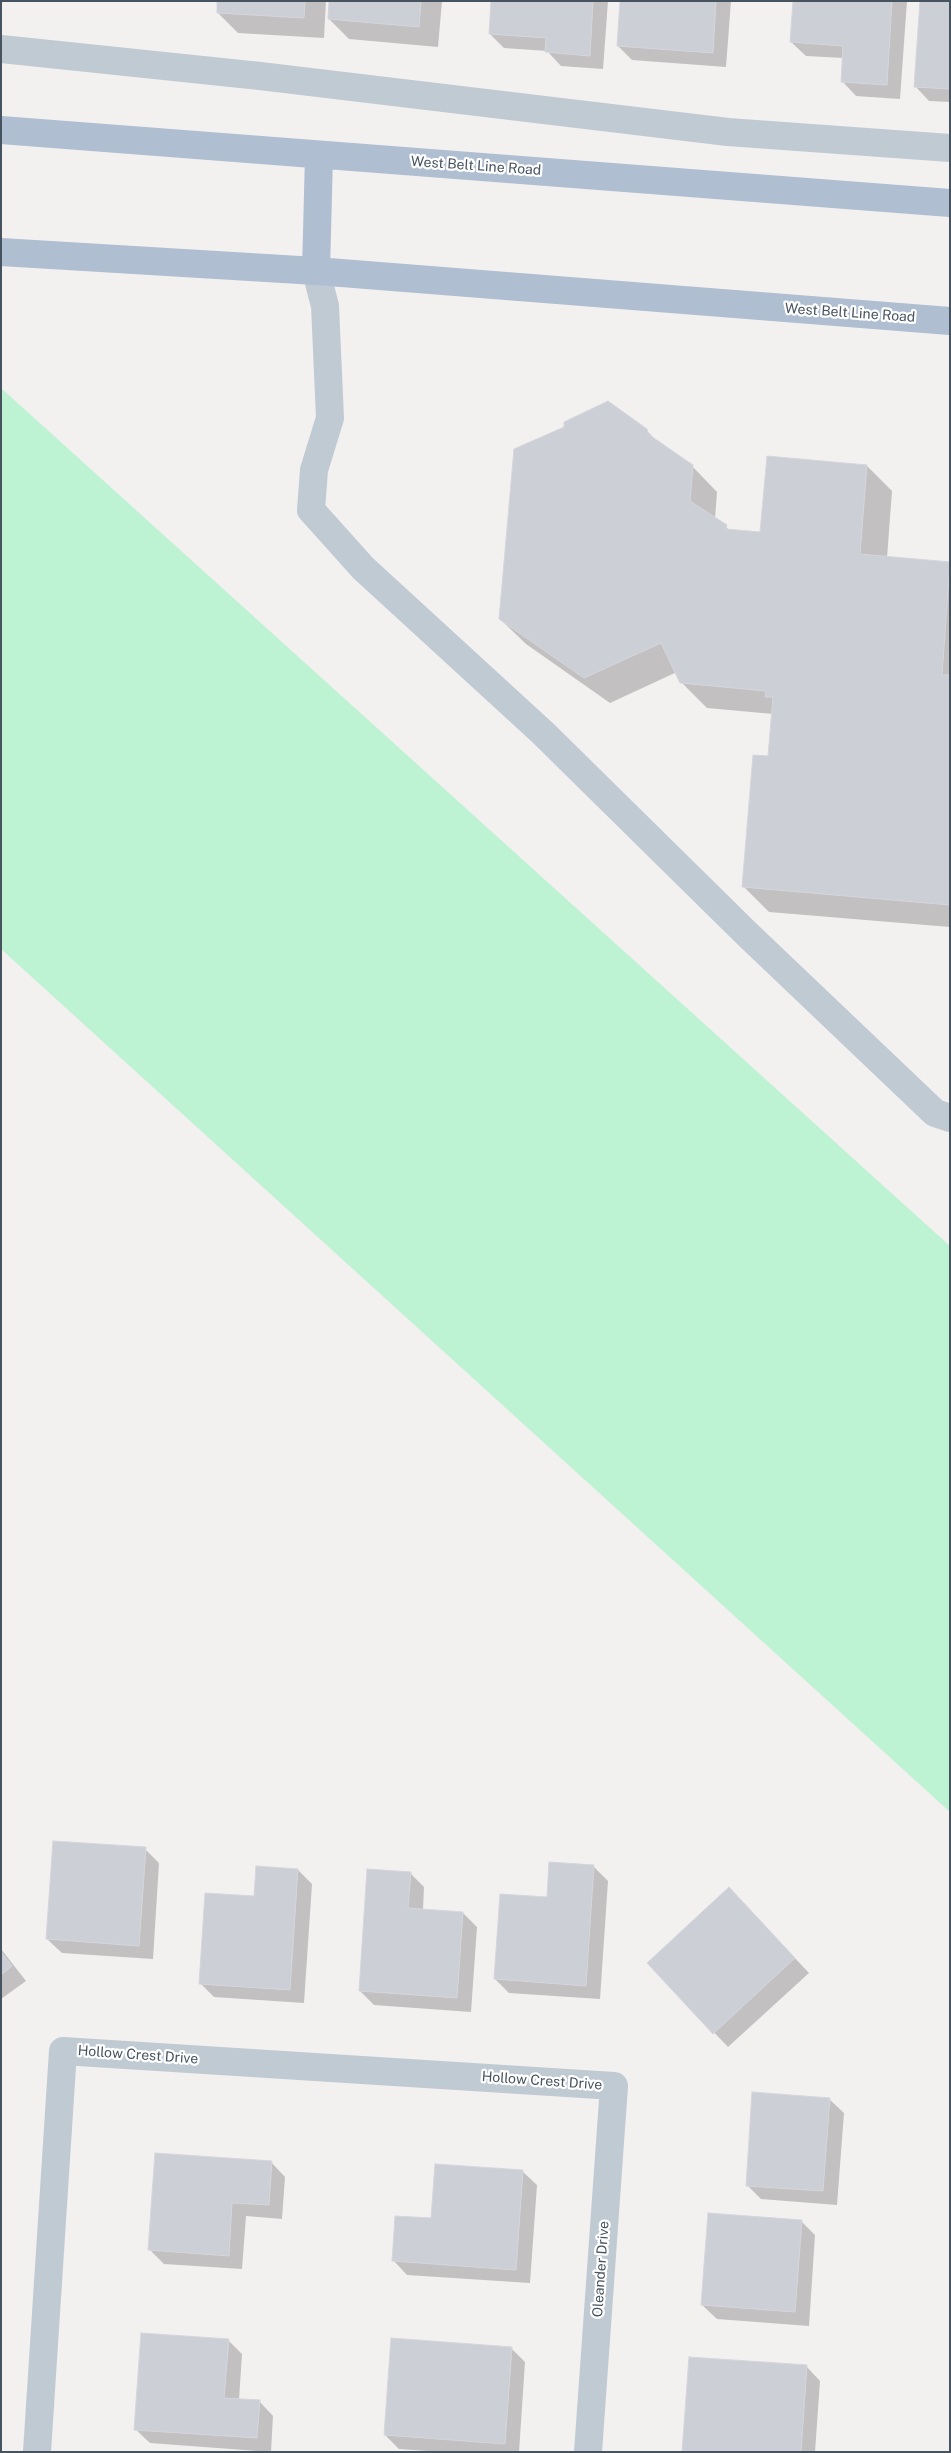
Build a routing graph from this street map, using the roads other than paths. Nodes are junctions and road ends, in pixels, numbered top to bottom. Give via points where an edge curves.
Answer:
1 (1, 48) edge
2 (1, 130) edge
3 (950, 148) edge
4 (319, 155) junction
5 (950, 203) edge
6 (1, 252) edge
7 (316, 272) junction
8 (950, 321) edge
9 (950, 1118) edge
10 (614, 2086) joint
11 (37, 2452) edge
12 (588, 2452) edge

1 - 3 street via 728,132
2 - 4 main road, West Belt Line Road
4 - 5 main road, West Belt Line Road
4 - 7 main road
6 - 7 main road, West Belt Line Road
7 - 8 main road, West Belt Line Road
7 - 9 street via 325,306 330,418 314,470 311,510 363,568 543,733 935,1113
10 - 11 street, Hollow Crest Drive via 63,2051
10 - 12 street, Oleander Drive

